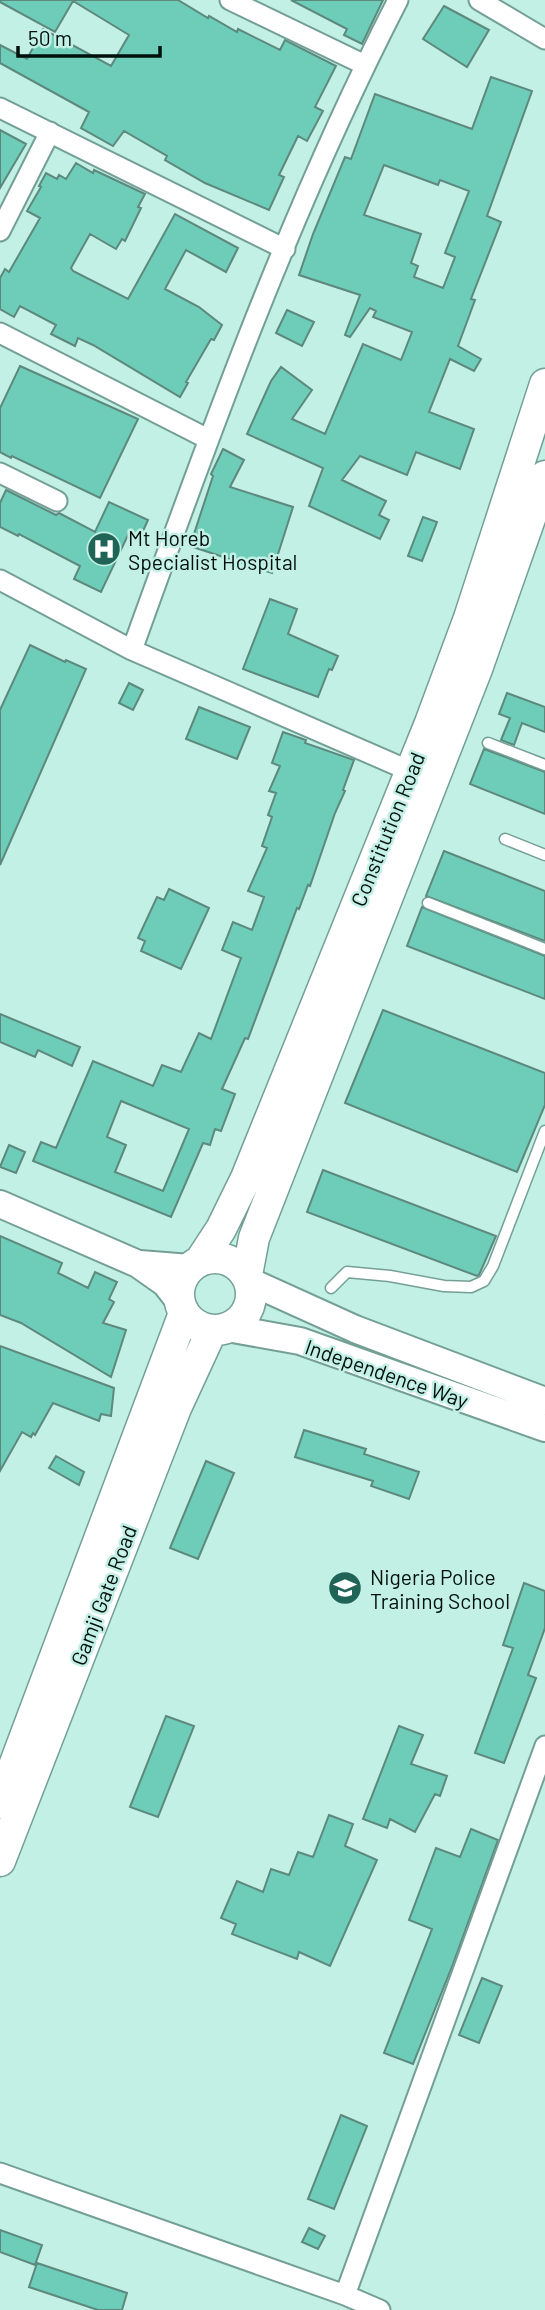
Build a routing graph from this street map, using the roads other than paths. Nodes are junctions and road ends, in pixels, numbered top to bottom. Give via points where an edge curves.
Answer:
1 (230, 0) edge
2 (398, 0) edge
3 (479, 0) edge
4 (545, 40) edge
5 (365, 65) junction
6 (0, 108) edge
7 (50, 132) junction
8 (0, 231) edge
9 (285, 249) junction
10 (0, 333) edge
11 (545, 384) edge
12 (208, 439) junction
13 (0, 473) edge
14 (545, 476) edge
15 (57, 501) dead end
16 (0, 580) edge
17 (132, 650) junction
18 (488, 743) dead end
19 (545, 765) edge
20 (410, 771) junction
21 (505, 839) dead end
22 (545, 855) edge
23 (428, 903) dead end
24 (545, 949) edge
25 (545, 1131) edge
26 (0, 1204) edge
27 (138, 1264) junction
28 (195, 1265) junction
29 (248, 1278) junction
30 (331, 1288) dead end
31 (182, 1307) junction
32 (219, 1329) junction
33 (545, 1401) edge
34 (545, 1428) edge
35 (545, 1746) edge
36 (0, 1803) edge
37 (0, 1861) edge
38 (0, 2173) edge
39 (345, 2295) junction
40 (380, 2310) edge

1 - 5 street
2 - 5 street
3 - 4 street
5 - 9 street
6 - 7 street
7 - 8 street
7 - 9 street
9 - 12 street
10 - 12 street
11 - 20 main road, Constitution Road via 469,618
12 - 17 street
13 - 15 street
14 - 29 main road, Constitution Road via 472,682 254,1238
16 - 17 street
17 - 20 street
18 - 19 lane
20 - 28 main road, Constitution Road via 246,1178 221,1229
21 - 22 lane
23 - 24 lane
25 - 30 lane via 484,1281 471,1287 444,1286 347,1272
26 - 27 main road
27 - 28 main road
27 - 31 main road via 165,1283
28 - 29 main road via 210,1258 231,1261
28 - 31 main road via 179,1290
29 - 32 main road via 248,1309 239,1321
29 - 33 main road, Independence Way via 355,1329
31 - 32 main road via 201,1327
31 - 36 main road via 152,1400
32 - 34 main road, Independence Way via 300,1341
32 - 37 main road, Gamji Gate Road via 176,1408
35 - 39 street
38 - 39 street
39 - 40 street

